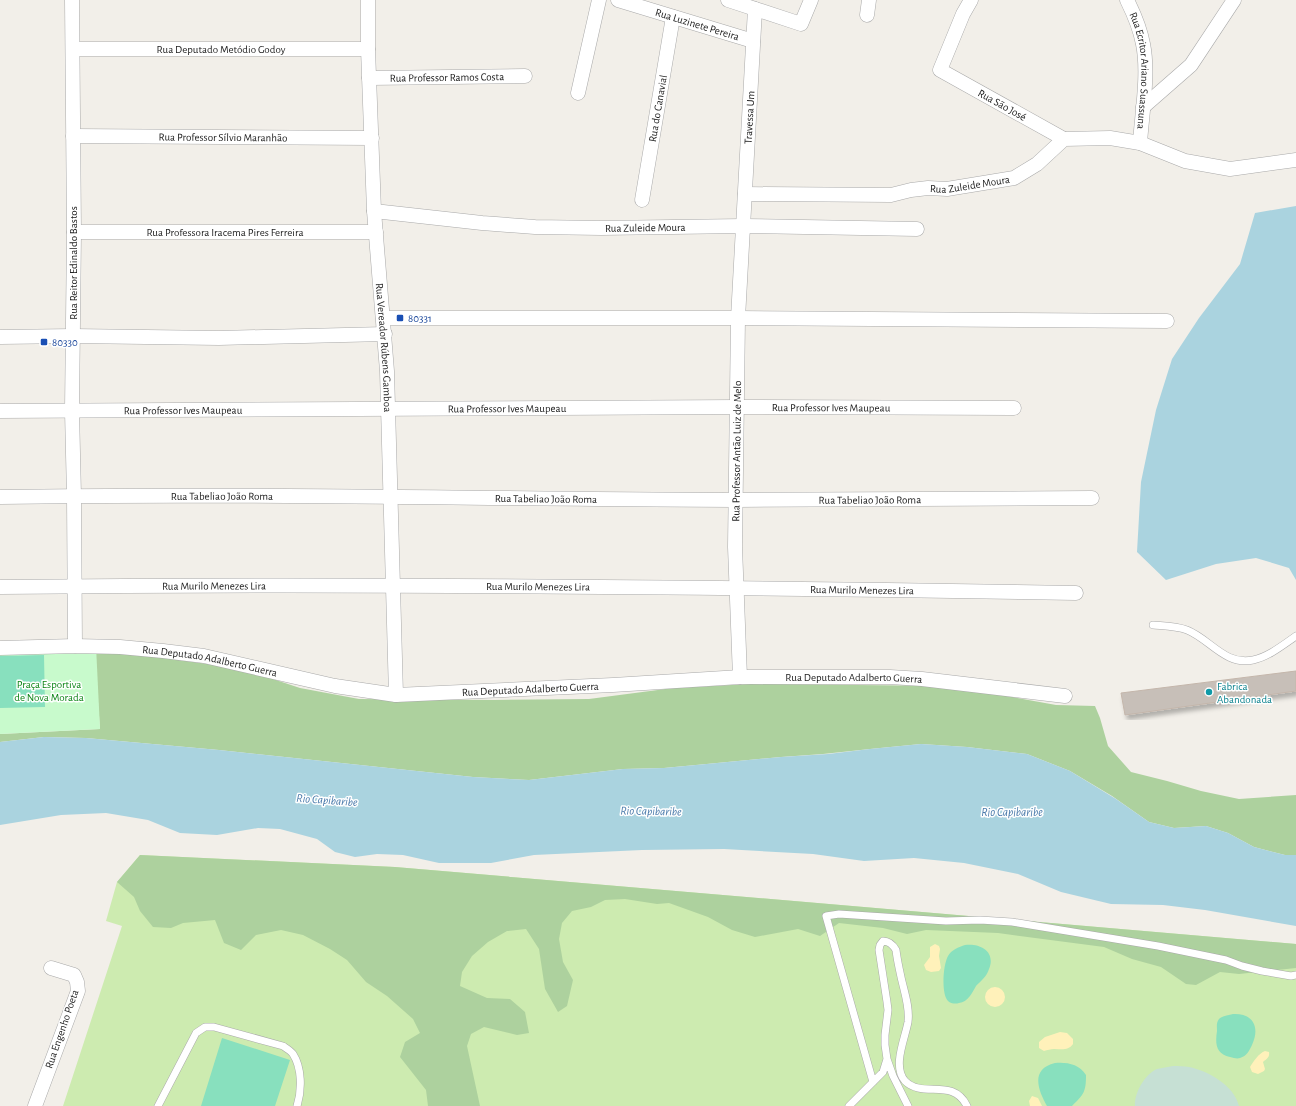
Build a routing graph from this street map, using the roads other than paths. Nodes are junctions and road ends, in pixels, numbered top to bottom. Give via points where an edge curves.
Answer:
1 (72, 0) edge
2 (368, 0) edge
3 (599, 0) edge
4 (618, 0) edge
5 (728, 0) edge
6 (811, 0) edge
7 (869, 0) edge
8 (971, 0) edge
9 (1127, 0) edge
10 (1234, 0) edge
11 (755, 9) junction
12 (867, 15) dead end
13 (673, 17) junction
14 (753, 41) junction
15 (73, 49) junction
16 (368, 49) junction
17 (525, 76) dead end
18 (369, 78) junction
19 (578, 93) dead end
20 (1143, 107) junction
21 (73, 136) junction
22 (372, 138) junction
23 (1064, 139) junction
24 (1140, 143) junction
25 (1296, 160) edge
26 (745, 194) junction
27 (642, 200) dead end
28 (374, 211) junction
29 (743, 226) junction
30 (916, 229) dead end
31 (74, 232) junction
32 (376, 232) junction
33 (384, 318) junction
34 (738, 318) junction
35 (1167, 321) dead end
36 (385, 334) junction
37 (73, 336) junction
38 (0, 337) edge
39 (738, 407) junction
40 (1014, 408) dead end
41 (389, 409) junction
42 (0, 411) edge
43 (72, 411) junction
44 (74, 496) junction
45 (0, 497) edge
46 (390, 497) junction
47 (1092, 498) dead end
48 (736, 500) junction
49 (74, 586) junction
50 (393, 586) junction
51 (0, 587) edge
52 (736, 588) junction
53 (1076, 593) dead end
54 (1153, 625) dead end
55 (1296, 636) edge
56 (75, 646) junction
57 (0, 648) edge
58 (740, 677) junction
59 (396, 695) junction
60 (1064, 696) dead end
61 (51, 968) dead end
62 (1296, 975) edge
63 (887, 1059) junction
64 (873, 1082) junction
65 (35, 1106) edge
66 (158, 1106) edge
67 (297, 1106) edge
68 (849, 1106) edge
69 (908, 1106) edge
70 (967, 1106) edge

1 - 15 street, Rua Reitor Edinaldo Bastos
2 - 16 street, Rua Vereador Rúbens Gamboa
3 - 19 street
4 - 13 street, Rua Luzinete Pereira
5 - 11 street
6 - 11 street via 801,24
7 - 12 street
8 - 23 street, Rua São José via 940,70
9 - 20 street, Rua Ecritor Ariano Suassuna via 1137,20 1143,45
10 - 20 street via 1191,65
11 - 14 street, Travessa Um
13 - 14 street, Rua Luzinete Pereira
13 - 27 street, Rua do Canavial
14 - 26 street, Travessa Um
15 - 16 street, Rua Deputado Metódio Godoy
15 - 21 street, Rua Reitor Edinaldo Bastos
16 - 18 street, Rua Vereador Rúbens Gamboa
17 - 18 street, Rua Professor Ramos Costa
18 - 22 street, Rua Vereador Rúbens Gamboa
20 - 24 street, Rua Ecritor Ariano Suassuna
21 - 22 street, Rua Professor Sílvio Maranhão
21 - 31 street, Rua Reitor Edinaldo Bastos
22 - 28 street, Rua Vereador Rúbens Gamboa
23 - 24 street via 1110,138
23 - 26 street, Rua Zuleide Moura via 1037,164 1014,178 947,189 911,190 891,195
24 - 25 street via 1185,161 1230,169
26 - 29 street, Travessa Um
28 - 29 street, Rua Zuleide Moura via 482,224 535,227
28 - 32 street, Rua Vereador Rúbens Gamboa
29 - 30 street, Rua Zuleide Moura
29 - 34 street, Rua Professor Antão Luiz de Melo
31 - 32 street, Rua Professora Iracema Pires Ferreira
31 - 37 street, Rua Reitor Edinaldo Bastos
32 - 33 street, Rua Vereador Rúbens Gamboa
33 - 34 street
33 - 36 street, Rua Vereador Rúbens Gamboa
34 - 35 street
34 - 39 street, Rua Professor Antão Luiz de Melo
36 - 37 street via 219,338
36 - 41 street, Rua Vereador Rúbens Gamboa
37 - 38 street
37 - 43 street, Rua Reitor Edinaldo Bastos
39 - 40 street, Rua Professor Ives Maupeau
39 - 41 street, Rua Professor Ives Maupeau
39 - 48 street, Rua Professor Antão Luiz de Melo
41 - 43 street, Rua Professor Ives Maupeau
41 - 46 street, Rua Vereador Rúbens Gamboa
42 - 43 street, Rua Professor Ives Maupeau
43 - 44 street, Rua Reitor Edinaldo Bastos
44 - 45 street, Rua Tabeliao João Roma
44 - 46 street, Rua Tabeliao João Roma
44 - 49 street, Rua Reitor Edinaldo Bastos
46 - 48 street, Rua Tabeliao João Roma
46 - 50 street, Rua Vereador Rúbens Gamboa
47 - 48 street, Rua Tabeliao João Roma
48 - 52 street, Rua Professor Antão Luiz de Melo
49 - 50 street, Rua Murilo Menezes Lira
49 - 51 street, Rua Murilo Menezes Lira
49 - 56 street, Rua Reitor Edinaldo Bastos
50 - 52 street, Rua Murilo Menezes Lira
50 - 59 street, Rua Vereador Rúbens Gamboa
52 - 53 street, Rua Murilo Menezes Lira
52 - 58 street, Rua Professor Antão Luiz de Melo
54 - 55 lane via 1187,630 1226,657 1240,661 1263,657
56 - 57 street, Rua Deputado Adalberto Guerra
56 - 59 street, Rua Deputado Adalberto Guerra via 120,647 204,656 335,686
58 - 59 street, Rua Deputado Adalberto Guerra
58 - 60 street, Rua Deputado Adalberto Guerra via 890,677
61 - 65 street, Rua Engenho Poeta via 74,975 78,982 78,991
62 - 64 lane via 1276,974 1226,960 1158,946 1012,922 946,921 839,914 826,916
63 - 64 lane via 883,1072
63 - 69 lane
63 - 70 lane via 885,1035 888,1010 879,950 881,942 886,941 896,950 908,1008 908,1021 900,1055 902,1076 906,1082 920,1088 949,1090 958,1095
64 - 68 lane
66 - 67 lane via 196,1033 205,1027 214,1027 283,1046 292,1053 300,1079

